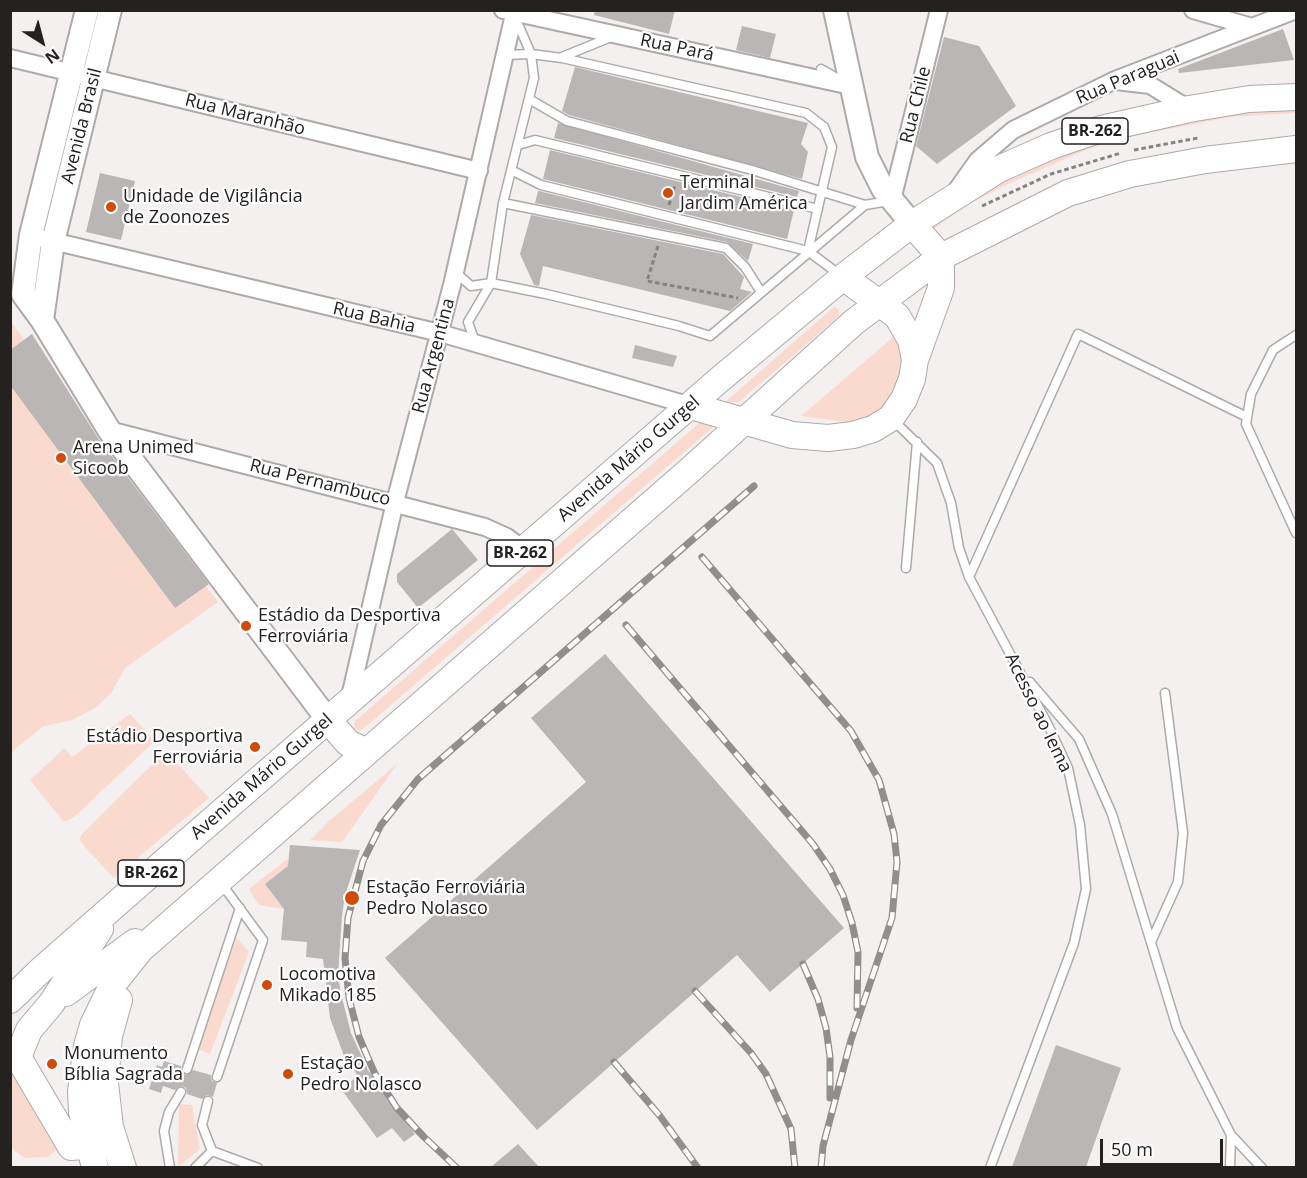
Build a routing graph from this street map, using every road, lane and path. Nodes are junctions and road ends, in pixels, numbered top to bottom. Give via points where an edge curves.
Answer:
1 (87, 10) edge
2 (110, 10) edge
3 (835, 10) edge
4 (939, 10) edge
5 (1193, 10) edge
6 (1296, 10) edge
7 (513, 11) edge
8 (1252, 27) junction
9 (615, 35) junction
10 (531, 54) junction
11 (505, 55) junction
12 (10, 58) edge
13 (562, 58) junction
14 (821, 69) dead end
15 (71, 73) junction
16 (93, 78) junction
17 (1115, 80) junction
18 (851, 86) junction
19 (1296, 97) edge
20 (529, 99) junction
21 (1189, 109) junction
22 (518, 145) junction
23 (1296, 149) edge
24 (511, 170) junction
25 (479, 171) junction
26 (822, 190) junction
27 (952, 197) junction
28 (892, 200) junction
29 (503, 203) junction
30 (865, 205) junction
31 (818, 209) junction
32 (912, 224) junction
33 (31, 235) junction
34 (53, 242) junction
35 (808, 251) junction
36 (940, 257) junction
37 (455, 272) junction
38 (843, 277) junction
39 (491, 284) junction
40 (17, 286) edge
41 (761, 292) junction
42 (880, 303) junction
43 (42, 320) junction
44 (440, 333) junction
45 (1296, 335) edge
46 (475, 343) junction
47 (915, 360) junction
48 (691, 406) junction
49 (1247, 417) junction
50 (891, 418) junction
51 (744, 421) junction
52 (109, 430) junction
53 (917, 442) junction
54 (395, 502) junction
55 (1296, 533) edge
56 (524, 550) junction
57 (906, 568) dead end
58 (969, 577) junction
59 (1020, 670) junction
60 (1165, 693) dead end
61 (349, 701) junction
62 (328, 720) junction
63 (368, 752) junction
64 (219, 880) junction
65 (116, 904) junction
66 (240, 908) junction
67 (167, 925) junction
68 (1151, 942) junction
69 (41, 970) junction
70 (10, 1000) edge
71 (51, 1004) junction
72 (10, 1016) edge
73 (187, 1069) dead end
74 (217, 1077) dead end
75 (181, 1092) dead end
76 (208, 1101) dead end
77 (1231, 1136) junction
78 (87, 1149) edge
79 (212, 1151) junction
80 (65, 1167) edge
81 (123, 1167) edge
82 (170, 1167) edge
83 (195, 1167) edge
84 (258, 1167) edge
85 (990, 1167) edge
86 (1230, 1167) edge
87 (1262, 1167) edge

1 - 15 street, Avenida Brasil
2 - 16 street, Avenida Brasil
3 - 18 street
4 - 28 street, Rua Chile
5 - 8 street
6 - 8 street, Rua Paraguai
7 - 9 street, Rua Pará
7 - 10 lane
7 - 11 street, Rua Argentina
8 - 17 street, Rua Paraguai
9 - 13 lane
9 - 18 street, Rua Pará
10 - 11 lane
10 - 13 lane
10 - 20 lane via 534,78
11 - 25 street, Rua Argentina
12 - 15 street, Rua Maranhão
13 - 26 lane via 806,114 824,127 832,147
14 - 18 lane
15 - 16 street, Rua Maranhão
15 - 33 street, Avenida Brasil
16 - 25 street, Rua Maranhão
16 - 34 street, Avenida Brasil
17 - 21 street via 1150,85
17 - 27 street, Rua Paraguai via 1013,130 978,160
18 - 28 street via 867,157
19 - 21 main road, Avenida Mário Gurgel / BR-262 via 1249,99
20 - 22 lane
20 - 26 lane via 567,121
21 - 27 main road, Avenida Mário Gurgel / BR-262 via 1101,129 1051,146 999,169
22 - 24 lane
22 - 31 lane via 535,140
23 - 36 main road, BR-262 via 1130,174 1068,193
24 - 29 lane
24 - 35 lane via 542,185
25 - 37 street, Rua Argentina
26 - 30 lane
26 - 31 lane
27 - 32 main road, Avenida Mário Gurgel / BR-262
28 - 30 lane
28 - 32 street
29 - 39 lane
29 - 41 lane via 726,248 746,267
30 - 35 lane
31 - 35 lane
32 - 36 main road
32 - 38 main road, Avenida Mário Gurgel / BR-262
33 - 34 street
33 - 40 street, Avenida Brasil
34 - 43 street, Avenida Brasil
34 - 44 street, Rua Bahia
35 - 38 lane
35 - 41 lane
36 - 42 main road, BR-262
36 - 47 main road via 941,288
37 - 39 lane via 471,286
37 - 44 street, Rua Argentina
38 - 42 main road
38 - 48 main road, Avenida Mário Gurgel / BR-262
39 - 41 lane via 710,336
39 - 46 lane via 468,322
40 - 43 street
42 - 47 main road via 906,327
42 - 51 main road, BR-262
43 - 52 street
44 - 46 street, Rua Bahia
44 - 54 street, Rua Argentina
45 - 49 lane via 1273,350 1251,394
46 - 48 street, Rua Bahia
47 - 50 main road via 904,399
48 - 51 main road
48 - 56 main road, Avenida Mário Gurgel / BR-262
49 - 55 lane via 1246,424
49 - 58 lane via 1078,334
50 - 51 main road via 873,429 828,438 792,435
50 - 53 lane, Acesso ao Iema
51 - 63 main road, BR-262
52 - 54 street, Rua Pernambuco
52 - 62 street
53 - 57 lane
53 - 58 lane, Acesso ao Iema via 938,463
54 - 56 street, Rua Pernambuco via 485,527
54 - 61 street, Rua Argentina
56 - 61 main road, Avenida Mário Gurgel / BR-262
58 - 59 lane, Acesso ao Iema
59 - 68 lane via 1079,739 1112,814
59 - 85 lane, Acesso ao Iema via 1068,768 1080,825 1086,890 1074,943
60 - 68 lane via 1183,833 1178,882
61 - 62 main road, Avenida Mário Gurgel / BR-262
62 - 63 main road via 348,743
62 - 65 main road, Avenida Mário Gurgel / BR-262
63 - 64 main road, BR-262
64 - 66 lane
64 - 67 main road, BR-262
65 - 69 main road, Avenida Mário Gurgel / BR-262
65 - 71 main road
66 - 73 lane
66 - 74 lane via 263,940
67 - 71 main road via 124,948
67 - 78 main road via 113,984 93,1025 82,1079
67 - 81 main road, BR-262 via 139,958 123,990 109,1036 106,1105
68 - 77 lane via 1177,1028
69 - 70 main road
69 - 72 main road, BR-262
71 - 78 main road via 29,1030 18,1057 71,1147
75 - 82 lane via 169,1112 164,1131
76 - 79 lane via 202,1125
77 - 86 lane
77 - 87 lane
78 - 80 main road
79 - 83 lane
79 - 84 lane

